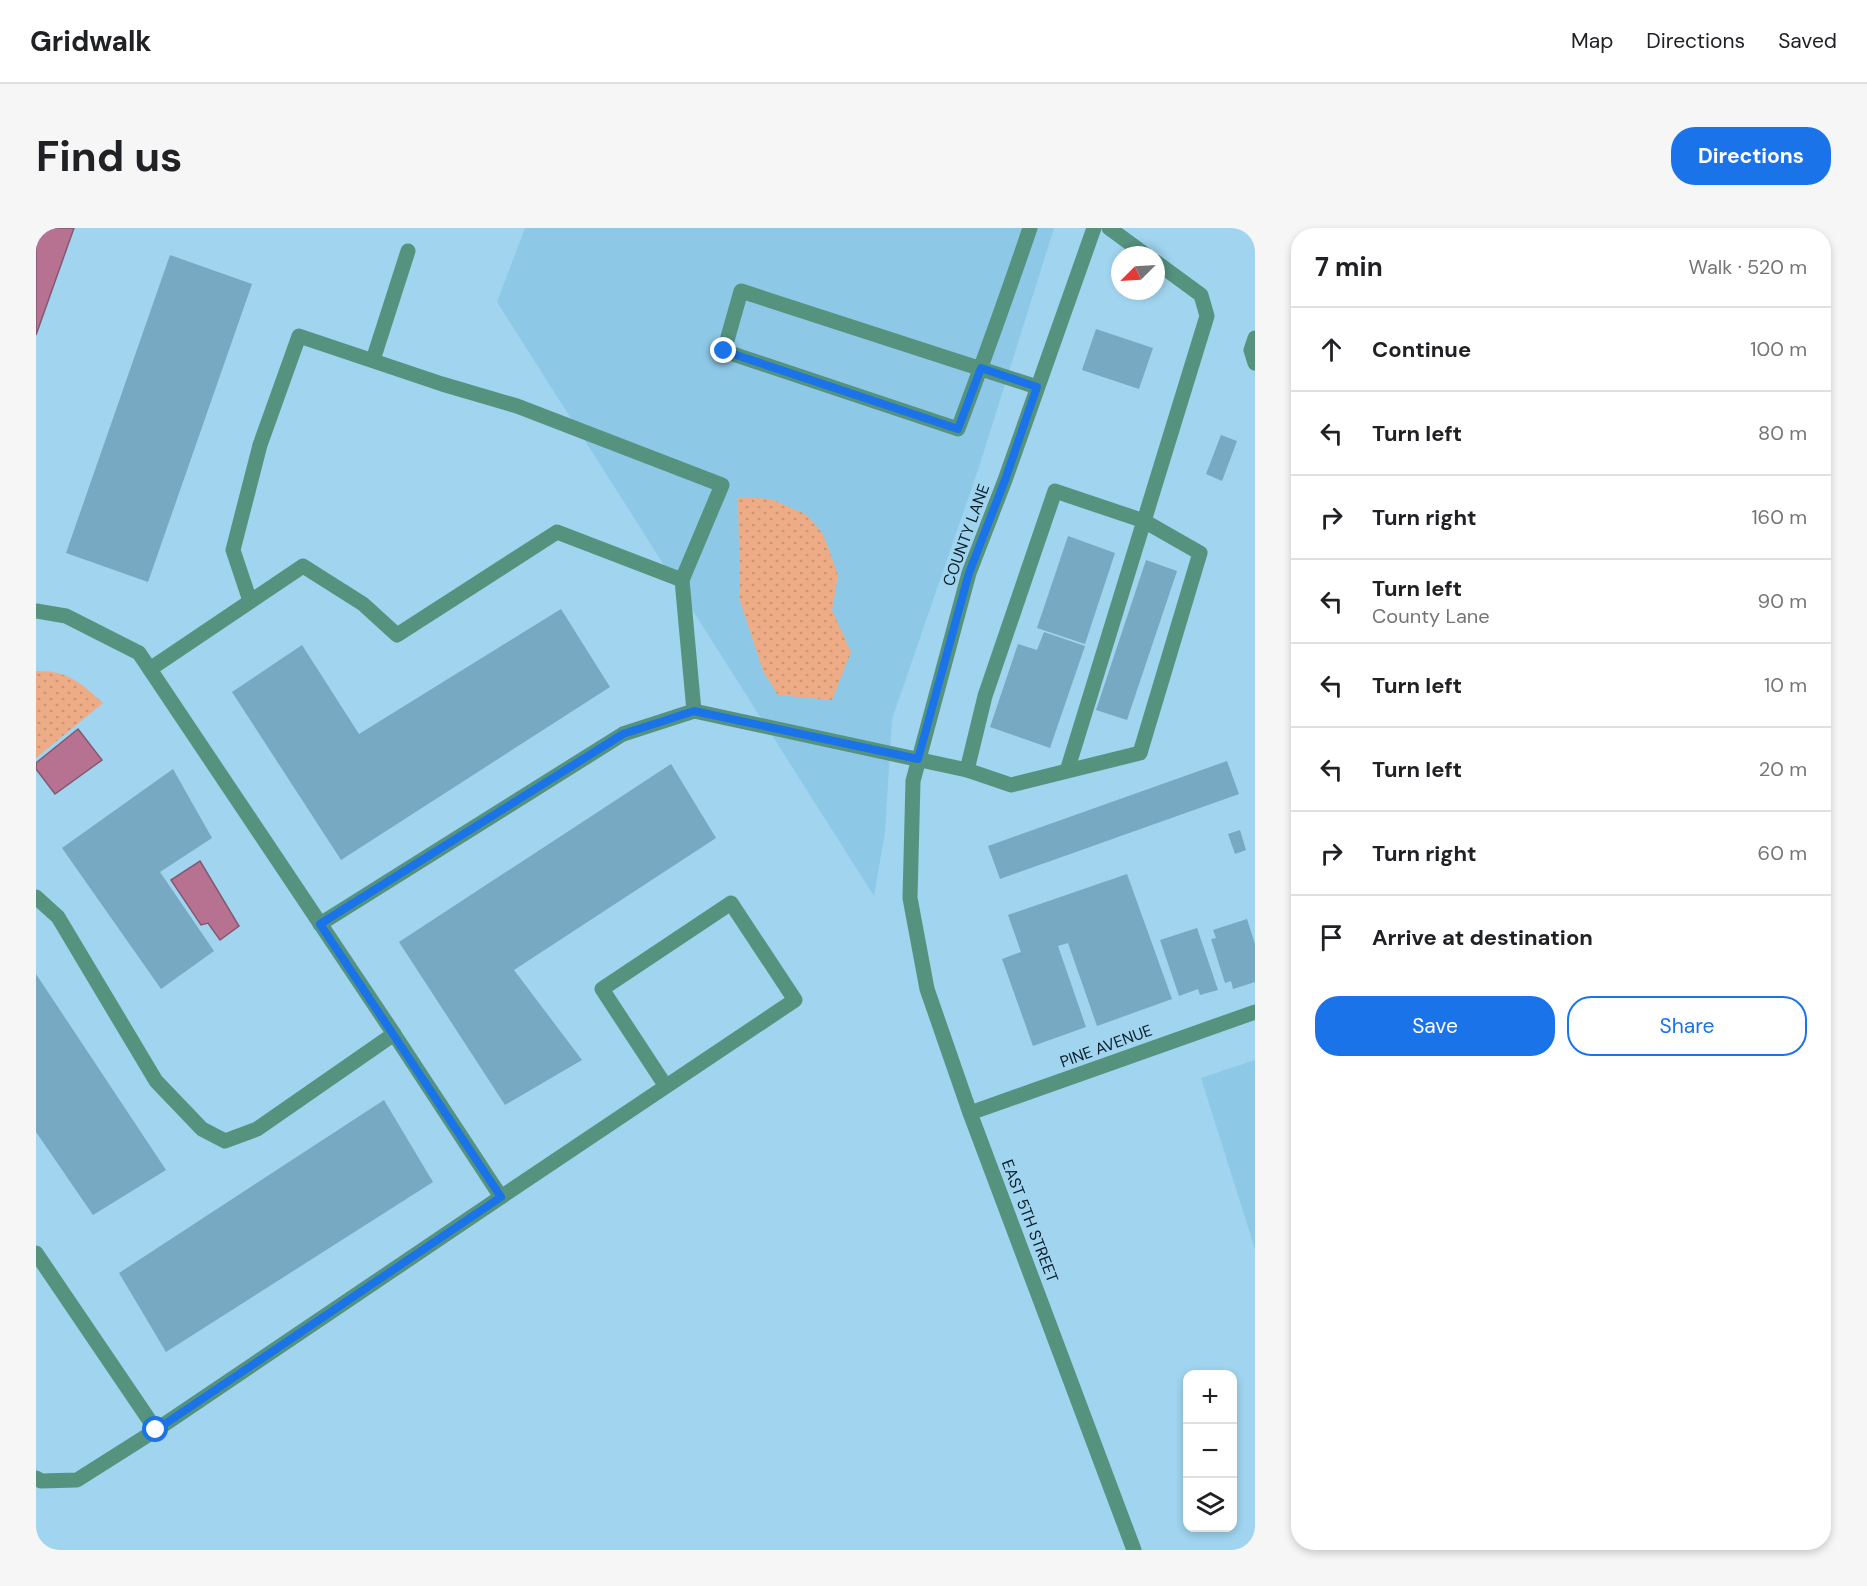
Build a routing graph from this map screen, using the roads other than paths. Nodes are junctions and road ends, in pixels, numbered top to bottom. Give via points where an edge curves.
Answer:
1 (1030, 228) edge
2 (1094, 228) edge
3 (1109, 228) edge
4 (1134, 246) edge
5 (408, 251) dead end
6 (1165, 269) edge
7 (1255, 338) edge
8 (373, 360) junction
9 (1255, 363) edge
10 (981, 368) junction
11 (1037, 387) junction
12 (1144, 521) junction
13 (682, 580) junction
14 (250, 601) junction
15 (36, 611) edge
16 (150, 669) junction
17 (694, 711) junction
18 (918, 759) junction
19 (967, 770) junction
20 (1067, 771) junction
21 (36, 897) edge
22 (910, 898) joint
23 (320, 924) junction
24 (1255, 1012) edge
25 (394, 1034) junction
26 (665, 1085) junction
27 (970, 1113) junction
28 (501, 1197) junction
29 (36, 1253) edge
30 (156, 1430) junction
31 (36, 1478) edge
32 (1134, 1550) edge

1 - 10 street
2 - 11 street, COUNTY LANE
3 - 4 street
5 - 8 street
6 - 12 street via 1201,295 1207,316
7 - 9 street via 1251,350
8 - 13 street via 517,406 722,485
8 - 14 street via 299,336 260,445 232,550
10 - 10 street via 741,291 724,351 958,429
10 - 11 street
11 - 18 street, COUNTY LANE via 969,573
12 - 19 street via 1055,491 985,696
12 - 20 street
12 - 20 street via 1200,553 1140,753
13 - 14 street via 557,532 397,636 363,604 303,566
13 - 17 street
14 - 16 street
15 - 16 street via 66,616 139,653
16 - 23 street
17 - 18 street
17 - 23 street via 623,734
18 - 19 street
18 - 22 street, COUNTY LANE via 913,781
19 - 20 street via 1011,785
21 - 25 street via 58,916 156,1081 201,1129 225,1141 256,1129
22 - 27 street, EAST 5TH STREET via 927,988
23 - 25 street
24 - 27 street, PINE AVENUE
25 - 28 street
26 - 26 street via 795,1000 731,903 602,989
26 - 28 street
27 - 32 street, EAST 5TH STREET
28 - 30 street
29 - 30 street
30 - 31 street via 77,1480

